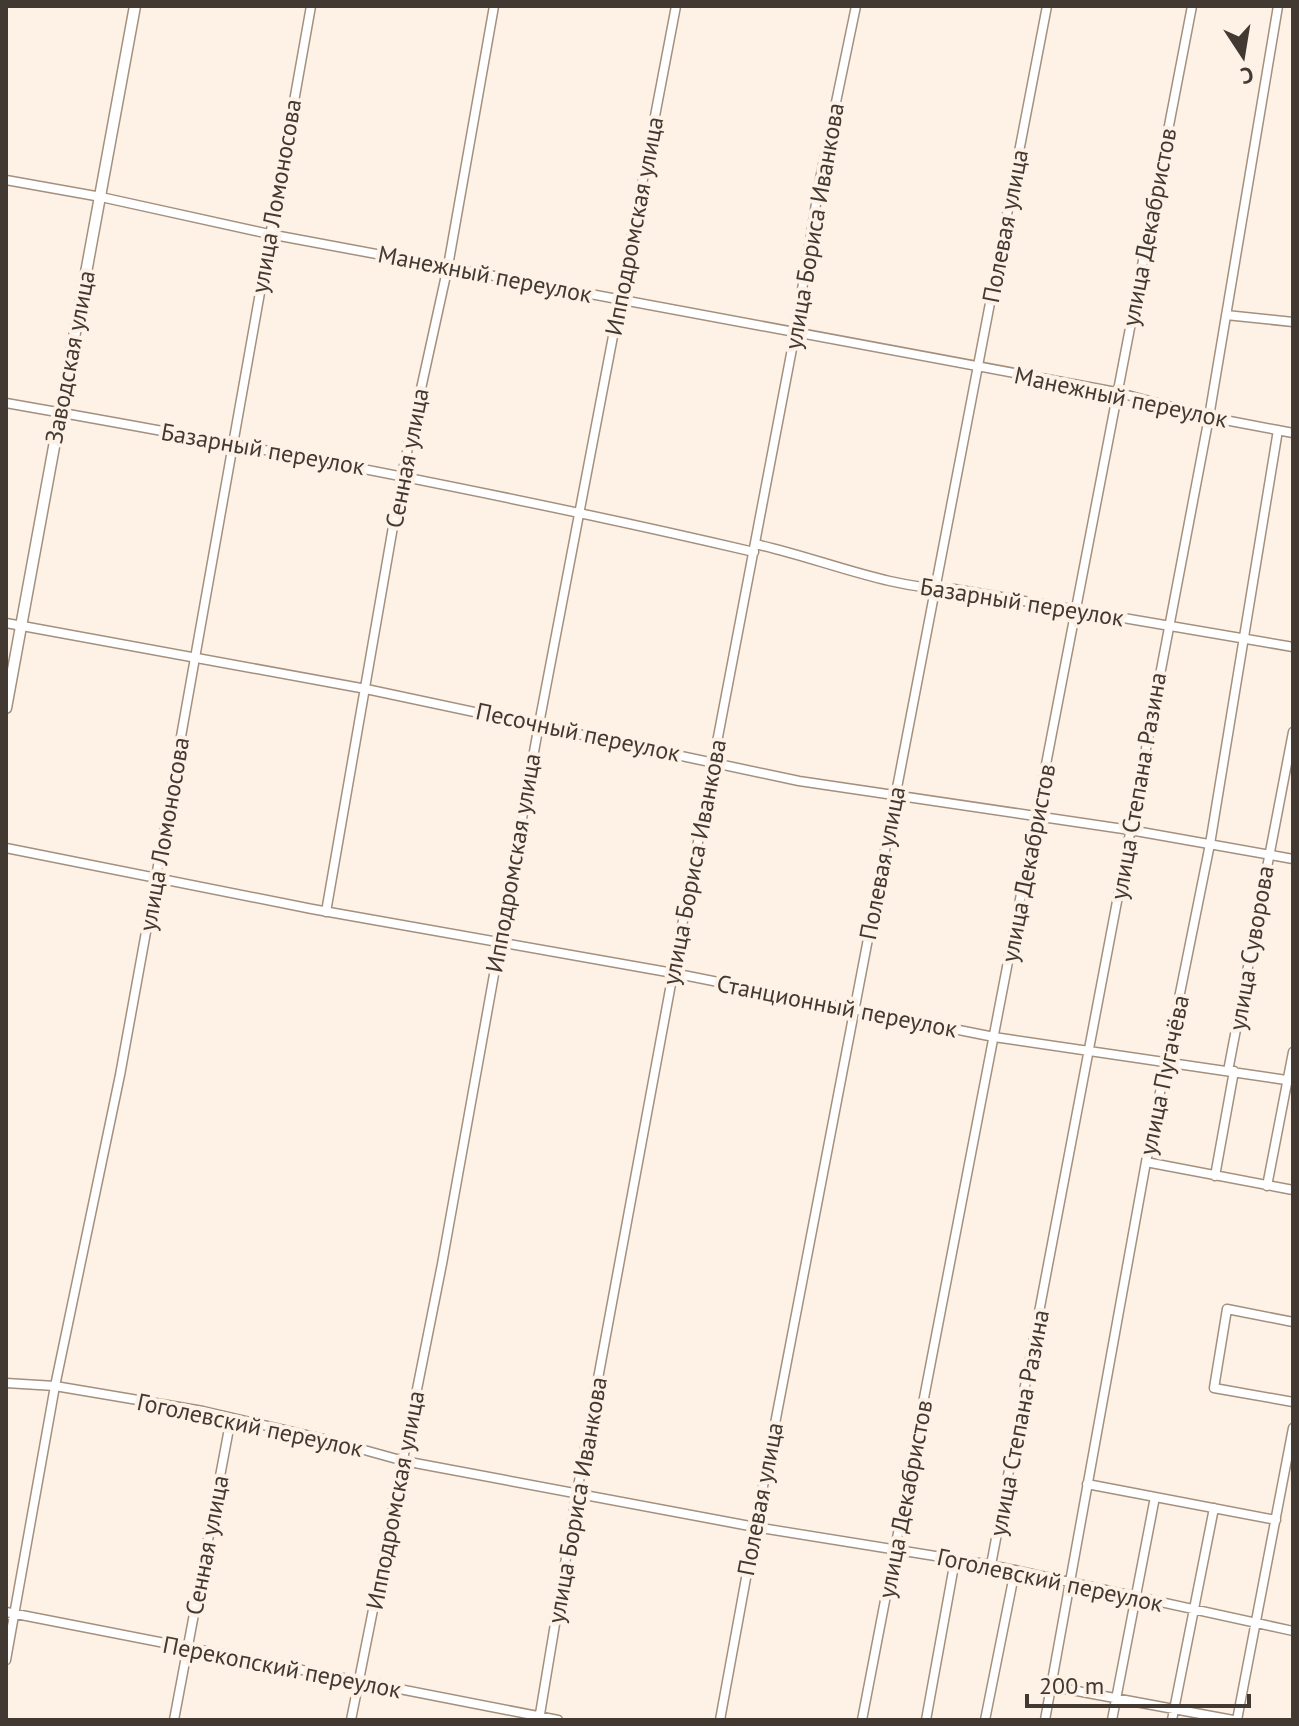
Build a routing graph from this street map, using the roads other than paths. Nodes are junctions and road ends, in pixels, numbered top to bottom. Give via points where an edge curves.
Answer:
1 (135, 6) edge
2 (311, 6) edge
3 (494, 6) edge
4 (676, 6) edge
5 (856, 6) edge
6 (1047, 6) edge
7 (1192, 6) edge
8 (1278, 6) edge
9 (6, 180) edge
10 (101, 197) junction
11 (269, 234) junction
12 (448, 266) junction
13 (620, 300) junction
14 (1226, 315) junction
15 (1293, 322) edge
16 (795, 333) junction
17 (978, 368) junction
18 (1116, 392) junction
19 (6, 403) edge
20 (59, 412) junction
21 (1209, 417) junction
22 (1278, 430) junction
23 (1293, 433) edge
24 (234, 443) junction
25 (402, 475) junction
26 (580, 512) junction
27 (754, 548) junction
28 (935, 589) junction
29 (1076, 611) junction
30 (6, 623) edge
31 (1167, 625) junction
32 (21, 626) junction
33 (1245, 639) junction
34 (1293, 647) edge
35 (196, 657) junction
36 (366, 689) junction
37 (6, 708) edge
38 (539, 724) junction
39 (1293, 732) edge
40 (714, 761) junction
41 (895, 794) junction
42 (1037, 816) junction
43 (1130, 830) junction
44 (1210, 844) junction
45 (6, 848) edge
46 (1268, 854) junction
47 (1293, 859) edge
48 (156, 877) junction
49 (326, 912) junction
50 (499, 942) junction
51 (673, 973) junction
52 (854, 1008) junction
53 (994, 1037) junction
54 (1293, 1052) edge
55 (1090, 1053) junction
56 (1166, 1063) junction
57 (1231, 1071) junction
58 (1290, 1081) edge
59 (1146, 1162) junction
60 (1215, 1176) junction
61 (1267, 1186) junction
62 (1293, 1190) edge
63 (1293, 1322) edge
64 (6, 1383) edge
65 (55, 1386) junction
66 (1293, 1402) edge
67 (231, 1418) junction
68 (1293, 1428) edge
69 (404, 1461) junction
70 (1087, 1484) junction
71 (577, 1492) junction
72 (1155, 1497) junction
73 (1214, 1508) junction
74 (1276, 1520) junction
75 (755, 1527) junction
76 (895, 1549) junction
77 (955, 1560) junction
78 (991, 1565) junction
79 (1015, 1570) junction
80 (1069, 1582) junction
81 (1136, 1597) junction
82 (1193, 1610) junction
83 (10, 1613) edge
84 (1256, 1623) junction
85 (1293, 1631) edge
86 (187, 1647) junction
87 (6, 1660) edge
88 (359, 1682) junction
89 (1050, 1686) junction
90 (1116, 1696) junction
91 (1175, 1708) junction
92 (540, 1719) edge
93 (174, 1720) edge
94 (351, 1720) edge
95 (558, 1720) edge
96 (720, 1720) edge
97 (862, 1720) edge
98 (926, 1720) edge
99 (985, 1720) edge
100 (1045, 1720) edge
101 (1112, 1720) edge
102 (1172, 1720) edge
103 (1235, 1720) edge

1 - 10 main road, Заводская улица
2 - 11 street, улица Ломоносова
3 - 12 street, Сенная улица
4 - 13 street, Ипподромская улица
5 - 16 street, улица Бориса Иванкова
6 - 17 street, Полевая улица
7 - 18 street, улица Декабристов
8 - 14 street, улица Степана Разина
9 - 10 street, Манежный переулок
10 - 11 street, Манежный переулок
10 - 20 main road, Заводская улица
11 - 12 street, Манежный переулок
11 - 24 street, улица Ломоносова
12 - 13 street, Манежный переулок
12 - 25 street, Сенная улица
13 - 16 street, Манежный переулок
13 - 26 street, Ипподромская улица
14 - 15 street
14 - 21 street, улица Степана Разина
16 - 17 street, Манежный переулок
16 - 27 street, улица Бориса Иванкова
17 - 18 street, Манежный переулок
17 - 28 street, Полевая улица
18 - 21 street, Манежный переулок
18 - 29 street, улица Декабристов
19 - 20 street, Базарный переулок
20 - 24 street, Базарный переулок
20 - 32 main road, Заводская улица
21 - 22 street, Манежный переулок
21 - 31 street, улица Степана Разина
22 - 23 street, Манежный переулок
22 - 33 street, улица Пугачёва
24 - 25 street, Базарный переулок
24 - 35 street, улица Ломоносова
25 - 26 street, Базарный переулок
25 - 36 street, Сенная улица
26 - 27 street, Базарный переулок
26 - 38 street, Ипподромская улица
27 - 28 street, Базарный переулок via 789,551
27 - 40 street, улица Бориса Иванкова
28 - 29 street, Базарный переулок
28 - 41 street, Полевая улица
29 - 31 street, Базарный переулок
29 - 42 street, улица Декабристов
30 - 32 street, Песочный переулок
31 - 33 street, Базарный переулок
31 - 43 street, улица Степана Разина
32 - 35 street, Песочный переулок
32 - 37 main road, Заводская улица
33 - 34 street, Базарный переулок
33 - 44 street, улица Пугачёва
35 - 36 street, Песочный переулок
35 - 48 street, улица Ломоносова
36 - 38 street, Песочный переулок
36 - 49 street, Сенная улица
38 - 40 street, Песочный переулок
38 - 50 street, Ипподромская улица
39 - 46 street, улица Суворова
40 - 41 street, Песочный переулок via 799,781
40 - 51 street, улица Бориса Иванкова
41 - 42 street, Песочный переулок
41 - 52 street, Полевая улица
42 - 43 street, Песочный переулок
42 - 53 street, улица Декабристов
43 - 44 street, Песочный переулок
43 - 55 street, улица Степана Разина
44 - 46 street, Песочный переулок
44 - 56 street, улица Пугачёва
45 - 48 street, Станционный переулок
46 - 47 street, Песочный переулок
46 - 57 street, улица Суворова
48 - 49 street, Станционный переулок
48 - 65 street, улица Ломоносова
49 - 50 street, Станционный переулок
50 - 51 street, Станционный переулок
50 - 69 street, Ипподромская улица
51 - 52 street, Станционный переулок
51 - 71 street, улица Бориса Иванкова
52 - 53 street, Станционный переулок
52 - 75 street, Полевая улица
53 - 55 street, Станционный переулок
53 - 76 street, улица Декабристов
54 - 58 street
55 - 56 street, Станционный переулок
55 - 78 street, улица Степана Разина
56 - 57 street, Станционный переулок
56 - 59 street, улица Пугачёва
57 - 58 street, Станционный переулок
57 - 60 street, улица Суворова
58 - 61 street
59 - 60 street
59 - 70 street, улица Пугачёва
60 - 61 street
61 - 62 street
63 - 66 street via 1227,1309 1214,1388
64 - 65 street, Гоголевский переулок
65 - 67 street, Гоголевский переулок
65 - 83 street, улица Ломоносова
67 - 69 street, Гоголевский переулок
67 - 86 street, Сенная улица
68 - 74 street
69 - 71 street, Гоголевский переулок
69 - 88 street, Ипподромская улица
70 - 72 street
70 - 80 street, улица Пугачёва
71 - 75 street, Гоголевский переулок
71 - 92 street, улица Бориса Иванкова
72 - 73 street
72 - 81 street
73 - 74 street
73 - 82 street
74 - 84 street
75 - 76 street, Гоголевский переулок
75 - 96 street, Полевая улица
76 - 77 street, Гоголевский переулок
76 - 97 street, улица Декабристов
77 - 78 street, Гоголевский переулок
77 - 98 street
78 - 79 street, Гоголевский переулок
79 - 80 street, Гоголевский переулок
79 - 99 street
80 - 81 street, Гоголевский переулок
80 - 89 street, улица Пугачёва
81 - 82 street, Гоголевский переулок
81 - 90 street
82 - 84 street, Гоголевский переулок
82 - 91 street
83 - 86 street, Перекопский переулок
83 - 87 street, улица Ломоносова
84 - 85 street, Гоголевский переулок
84 - 103 street
86 - 88 street, Перекопский переулок
86 - 93 street, Сенная улица
88 - 92 street, Перекопский переулок
88 - 94 street, Ипподромская улица
89 - 90 street
89 - 100 street, улица Пугачёва
90 - 91 street
90 - 101 street
91 - 102 street
91 - 103 street
92 - 95 street, Перекопский переулок

